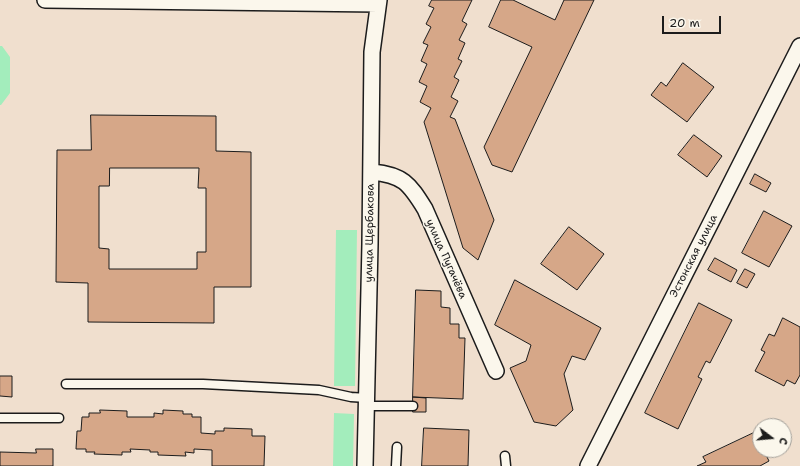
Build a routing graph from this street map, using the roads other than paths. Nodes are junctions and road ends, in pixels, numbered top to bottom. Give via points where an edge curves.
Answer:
1 (45, 0) edge
2 (379, 2) edge
3 (800, 46) edge
4 (372, 172) junction
5 (496, 371) dead end
6 (66, 384) dead end
7 (366, 402) junction
8 (413, 406) dead end
9 (0, 418) edge
10 (59, 418) dead end
11 (397, 447) dead end
12 (505, 456) dead end
13 (365, 466) edge
14 (396, 466) edge
15 (506, 466) edge
16 (588, 466) edge

1 - 2 street
2 - 4 street, улица Щербакова via 372,52
3 - 16 street, Эстонская улица
4 - 5 street, улица Пугачёва via 388,174 403,180 425,209
4 - 7 street, улица Щербакова
6 - 7 lane via 203,384 319,390
7 - 8 lane
7 - 13 street, улица Щербакова
9 - 10 lane
11 - 14 lane
12 - 15 lane

